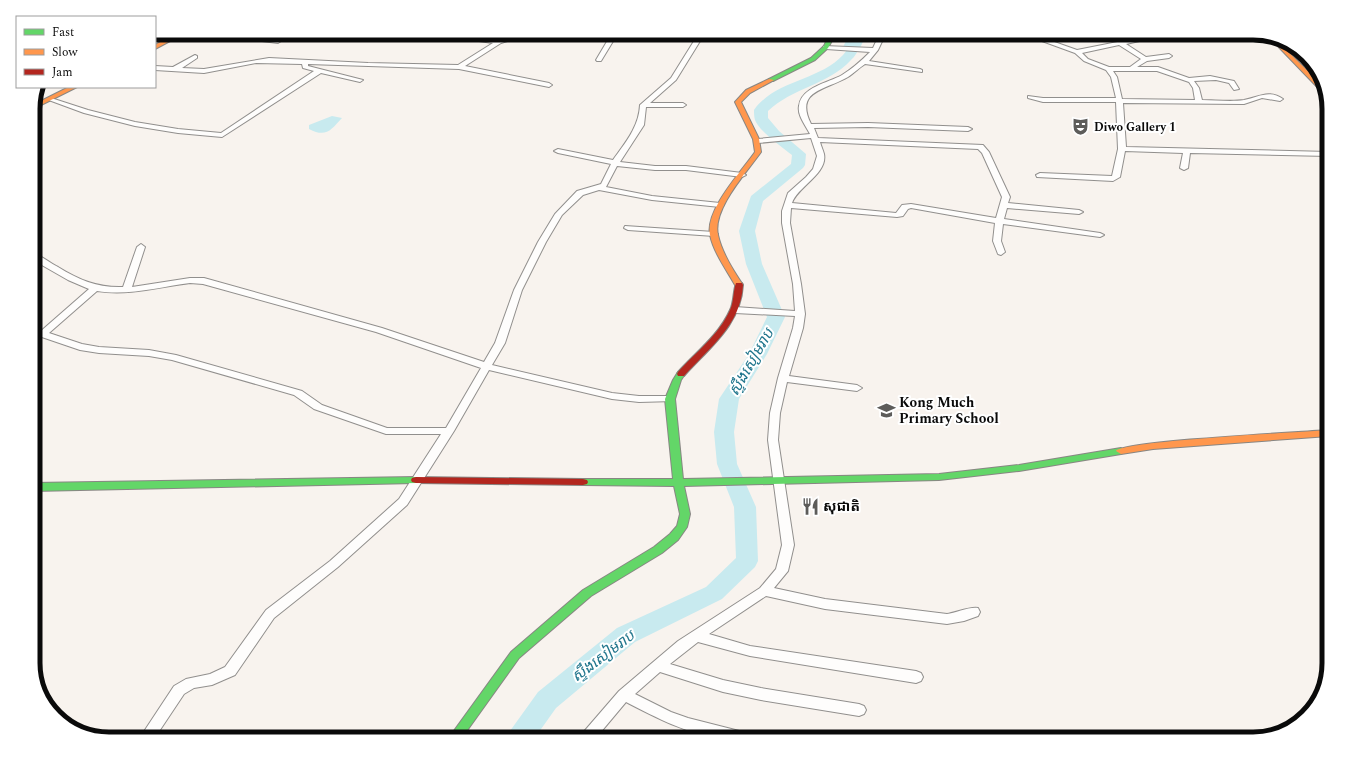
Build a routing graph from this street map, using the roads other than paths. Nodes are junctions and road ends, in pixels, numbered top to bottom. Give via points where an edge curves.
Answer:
1 (168, 40) edge
2 (270, 40) edge
3 (485, 40) edge
4 (506, 40) edge
5 (610, 40) edge
6 (698, 40) edge
7 (832, 40) edge
8 (879, 40) edge
9 (1043, 40) edge
10 (1136, 40) edge
11 (278, 41) dead end
12 (499, 42) junction
13 (1120, 43) junction
14 (1277, 44) edge
15 (156, 46) edge
16 (830, 47) junction
17 (873, 50) junction
18 (1077, 52) junction
19 (1169, 56) dead end
20 (195, 57) dead end
21 (1145, 58) junction
22 (599, 60) dead end
23 (306, 61) junction
24 (864, 62) junction
25 (459, 67) junction
26 (156, 68) edge
27 (1133, 68) junction
28 (1108, 69) junction
29 (175, 70) junction
30 (319, 71) junction
31 (920, 71) dead end
32 (360, 80) dead end
33 (1188, 80) junction
34 (549, 84) dead end
35 (1318, 85) edge
36 (72, 88) edge
37 (1236, 89) dead end
38 (1030, 98) dead end
39 (49, 99) junction
40 (1280, 99) dead end
41 (1119, 101) junction
42 (1199, 102) junction
43 (40, 103) edge
44 (643, 105) junction
45 (683, 105) dead end
46 (809, 126) junction
47 (968, 129) dead end
48 (815, 138) junction
49 (758, 141) junction
50 (1122, 149) junction
51 (1188, 150) junction
52 (558, 151) dead end
53 (1322, 154) edge
54 (615, 163) junction
55 (1184, 168) dead end
56 (1040, 175) dead end
57 (742, 176) junction
58 (599, 188) junction
59 (720, 205) junction
60 (787, 205) junction
61 (1003, 205) junction
62 (1079, 212) dead end
63 (999, 221) junction
64 (628, 228) dead end
65 (714, 234) junction
66 (1100, 235) dead end
67 (141, 247) dead end
68 (1001, 252) dead end
69 (40, 261) edge
70 (43, 263) junction
71 (40, 264) edge
72 (95, 288) junction
73 (127, 289) junction
74 (735, 310) junction
75 (796, 314) junction
76 (40, 331) edge
77 (40, 334) edge
78 (486, 366) junction
79 (782, 378) junction
80 (857, 388) dead end
81 (670, 399) junction
82 (449, 431) junction
83 (1322, 434) edge
84 (419, 480) junction
85 (778, 481) junction
86 (678, 483) junction
87 (40, 487) edge
88 (764, 592) junction
89 (974, 612) dead end
90 (696, 636) junction
91 (658, 666) junction
92 (916, 677) dead end
93 (624, 695) junction
94 (859, 710) dead end
95 (151, 732) edge
96 (458, 732) edge
97 (592, 732) edge
98 (721, 732) edge

1 - 15 main road
2 - 11 street
3 - 12 street
4 - 12 street
5 - 22 street
6 - 44 street via 674,79
7 - 16 main road
8 - 17 street
9 - 18 street
10 - 13 street
12 - 25 street
13 - 18 street
13 - 21 street
14 - 35 main road
16 - 17 street
16 - 49 main road via 813,59 740,96 738,102
17 - 24 street
18 - 28 street via 1086,60
19 - 21 street
20 - 29 street
21 - 27 street via 1138,61
23 - 25 street
23 - 29 street via 260,60 204,71
23 - 30 street via 305,67
24 - 31 street
24 - 46 street via 845,76 810,92 802,106
25 - 34 street
26 - 29 street
27 - 28 street
27 - 33 street via 1158,68
28 - 41 street via 1114,77
30 - 32 street
30 - 39 street via 222,135 136,124
33 - 37 street via 1226,80 1232,82
33 - 42 street via 1196,88
36 - 39 main road
38 - 41 street
39 - 43 main road
40 - 42 street via 1264,96 1244,102
41 - 42 street
41 - 50 street
44 - 45 street
44 - 54 street via 640,125
46 - 47 street via 868,124
46 - 48 street
48 - 49 street
48 - 60 street via 821,156 817,169 791,195
48 - 61 street via 980,147 986,152 1006,197
49 - 57 main road via 757,154
50 - 51 street
50 - 56 street via 1116,177 1110,179
51 - 53 street
51 - 55 street
52 - 54 street
54 - 57 street via 655,168 686,168
54 - 58 street via 604,185
57 - 59 main road
58 - 59 street via 652,198
58 - 78 street via 580,194 559,214 530,265 518,290 500,343
59 - 65 main road
60 - 63 street via 897,215 905,207 911,206
60 - 75 street via 786,223 797,284
61 - 62 street
61 - 63 street
63 - 66 street
63 - 68 street via 996,241
64 - 65 street
65 - 74 main road via 739,286
67 - 73 street
69 - 70 street
70 - 71 street
70 - 72 street via 73,280
72 - 73 street
72 - 76 street
73 - 78 street via 189,280 204,281 379,330
74 - 75 street
74 - 81 main road via 677,380
75 - 79 street via 790,357
77 - 82 street via 80,347 173,357 298,393 318,407 386,432
78 - 81 street via 612,396
78 - 82 street
79 - 80 street
79 - 85 street via 773,440
81 - 86 main road
82 - 84 street
83 - 85 main road via 1153,446 979,474
84 - 86 main road
84 - 87 main road
84 - 95 street via 403,502 334,564 270,614 230,671 212,679 191,683 179,690
85 - 86 main road
85 - 88 street via 788,545 782,571
86 - 96 main road via 685,514 682,527 674,537 658,550 587,593 515,655
88 - 89 street via 825,604 947,619
88 - 90 street
90 - 91 street
90 - 92 street via 750,651
91 - 93 street
91 - 94 street via 723,686
93 - 97 street
93 - 98 street via 666,716

